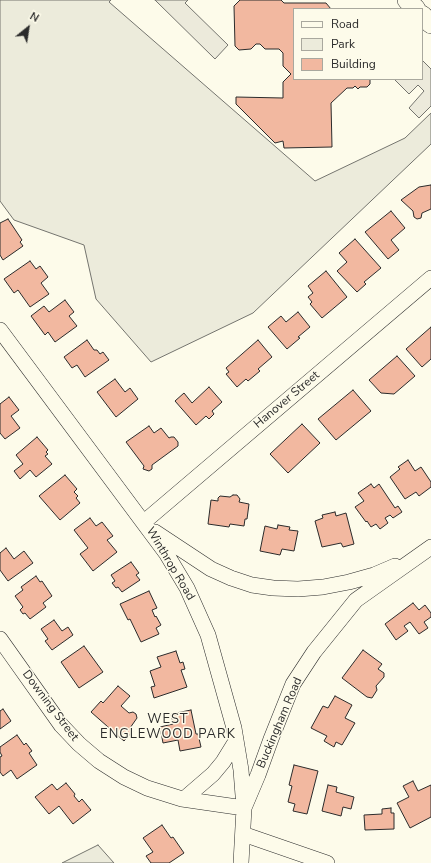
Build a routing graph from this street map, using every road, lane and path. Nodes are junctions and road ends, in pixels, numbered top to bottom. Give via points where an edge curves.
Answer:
1 (407, 0) edge
2 (415, 8) edge
3 (423, 16) edge
4 (431, 24) edge
5 (431, 278) edge
6 (0, 330) edge
7 (146, 524) junction
8 (430, 552) edge
9 (0, 639) edge
10 (236, 741) junction
11 (184, 799) junction
12 (244, 808) junction
13 (243, 834) junction
14 (241, 863) edge
15 (327, 863) edge

1 - 2 main road
3 - 4 main road
5 - 7 street, Hanover Street
6 - 7 street, Winthrop Road
7 - 8 street via 211,569 252,585 273,588 298,589 349,582 374,575
7 - 10 street, Winthrop Road via 187,588 208,635
8 - 12 street, Buckingham Road via 356,600 314,652 293,684
9 - 11 street, Downing Street via 61,725 79,744 124,777 148,788
10 - 11 street via 213,774
10 - 12 street, Winthrop Road
11 - 12 street, Downing Street
12 - 13 street, Winthrop Road
13 - 14 street, Winthrop Road
13 - 15 street

